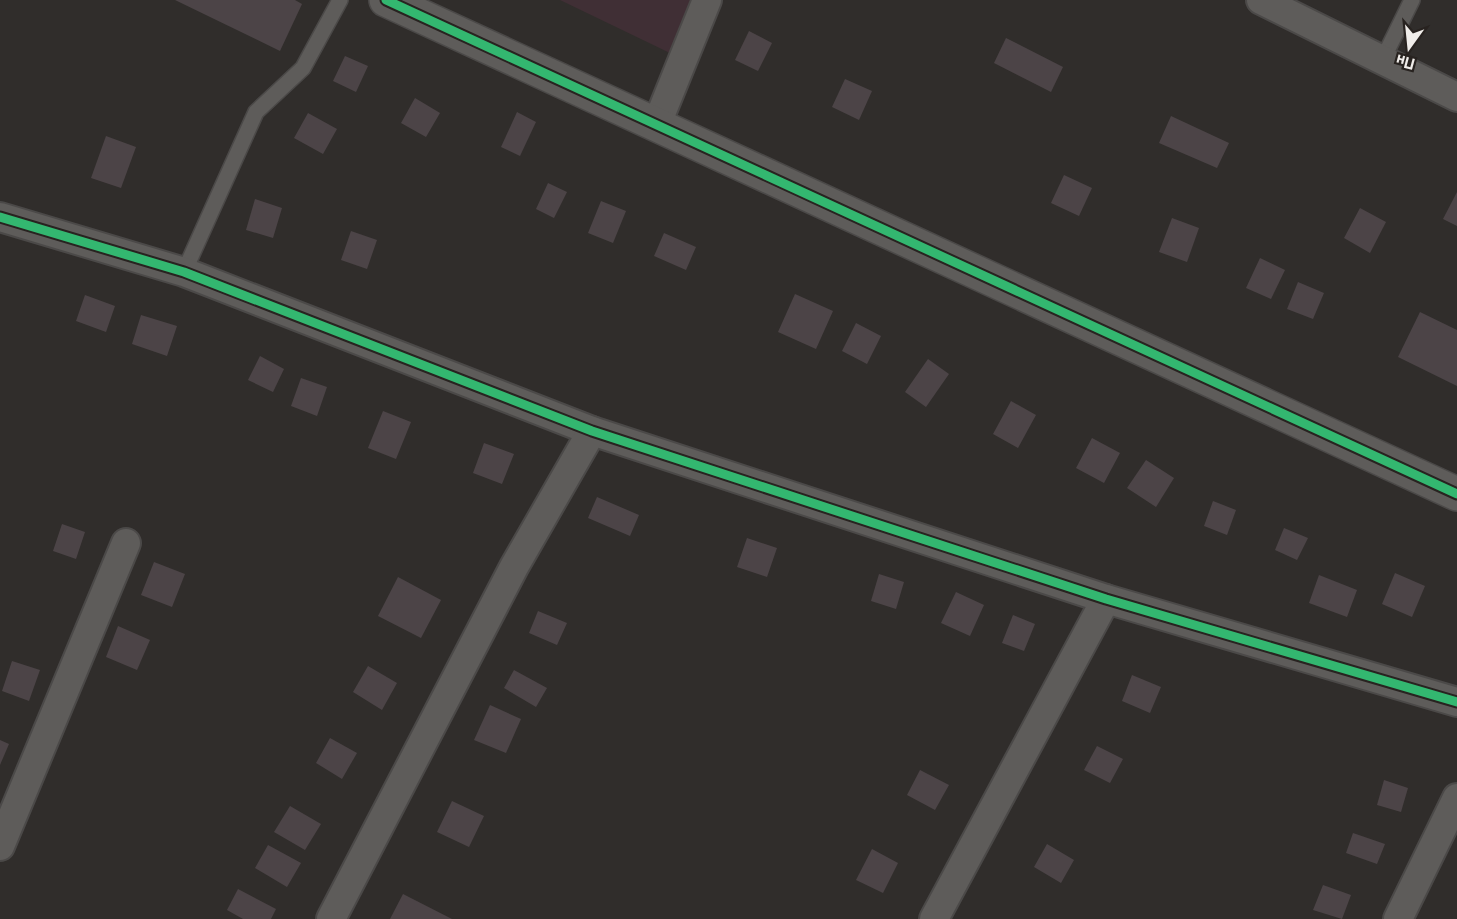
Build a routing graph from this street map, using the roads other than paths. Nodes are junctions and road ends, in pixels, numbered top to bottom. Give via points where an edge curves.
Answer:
1 (340, 0) edge
2 (386, 0) edge
3 (707, 0) edge
4 (1261, 0) edge
5 (1412, 0) edge
6 (1382, 61) junction
7 (1457, 97) edge
8 (656, 126) junction
9 (0, 217) edge
10 (184, 272) junction
11 (592, 431) junction
12 (1457, 494) edge
13 (126, 543) dead end
14 (1106, 599) junction
15 (1457, 702) edge
16 (1457, 798) edge
17 (0, 846) edge
18 (331, 919) edge
19 (934, 919) edge
20 (1398, 919) edge

1 - 10 lane via 303,68 256,112
2 - 8 street
3 - 8 street
4 - 6 street
5 - 6 lane
6 - 7 street
8 - 12 street
9 - 10 street
10 - 11 street
11 - 14 street
11 - 18 street via 514,567
13 - 17 street
14 - 15 street
14 - 19 street
16 - 20 street

